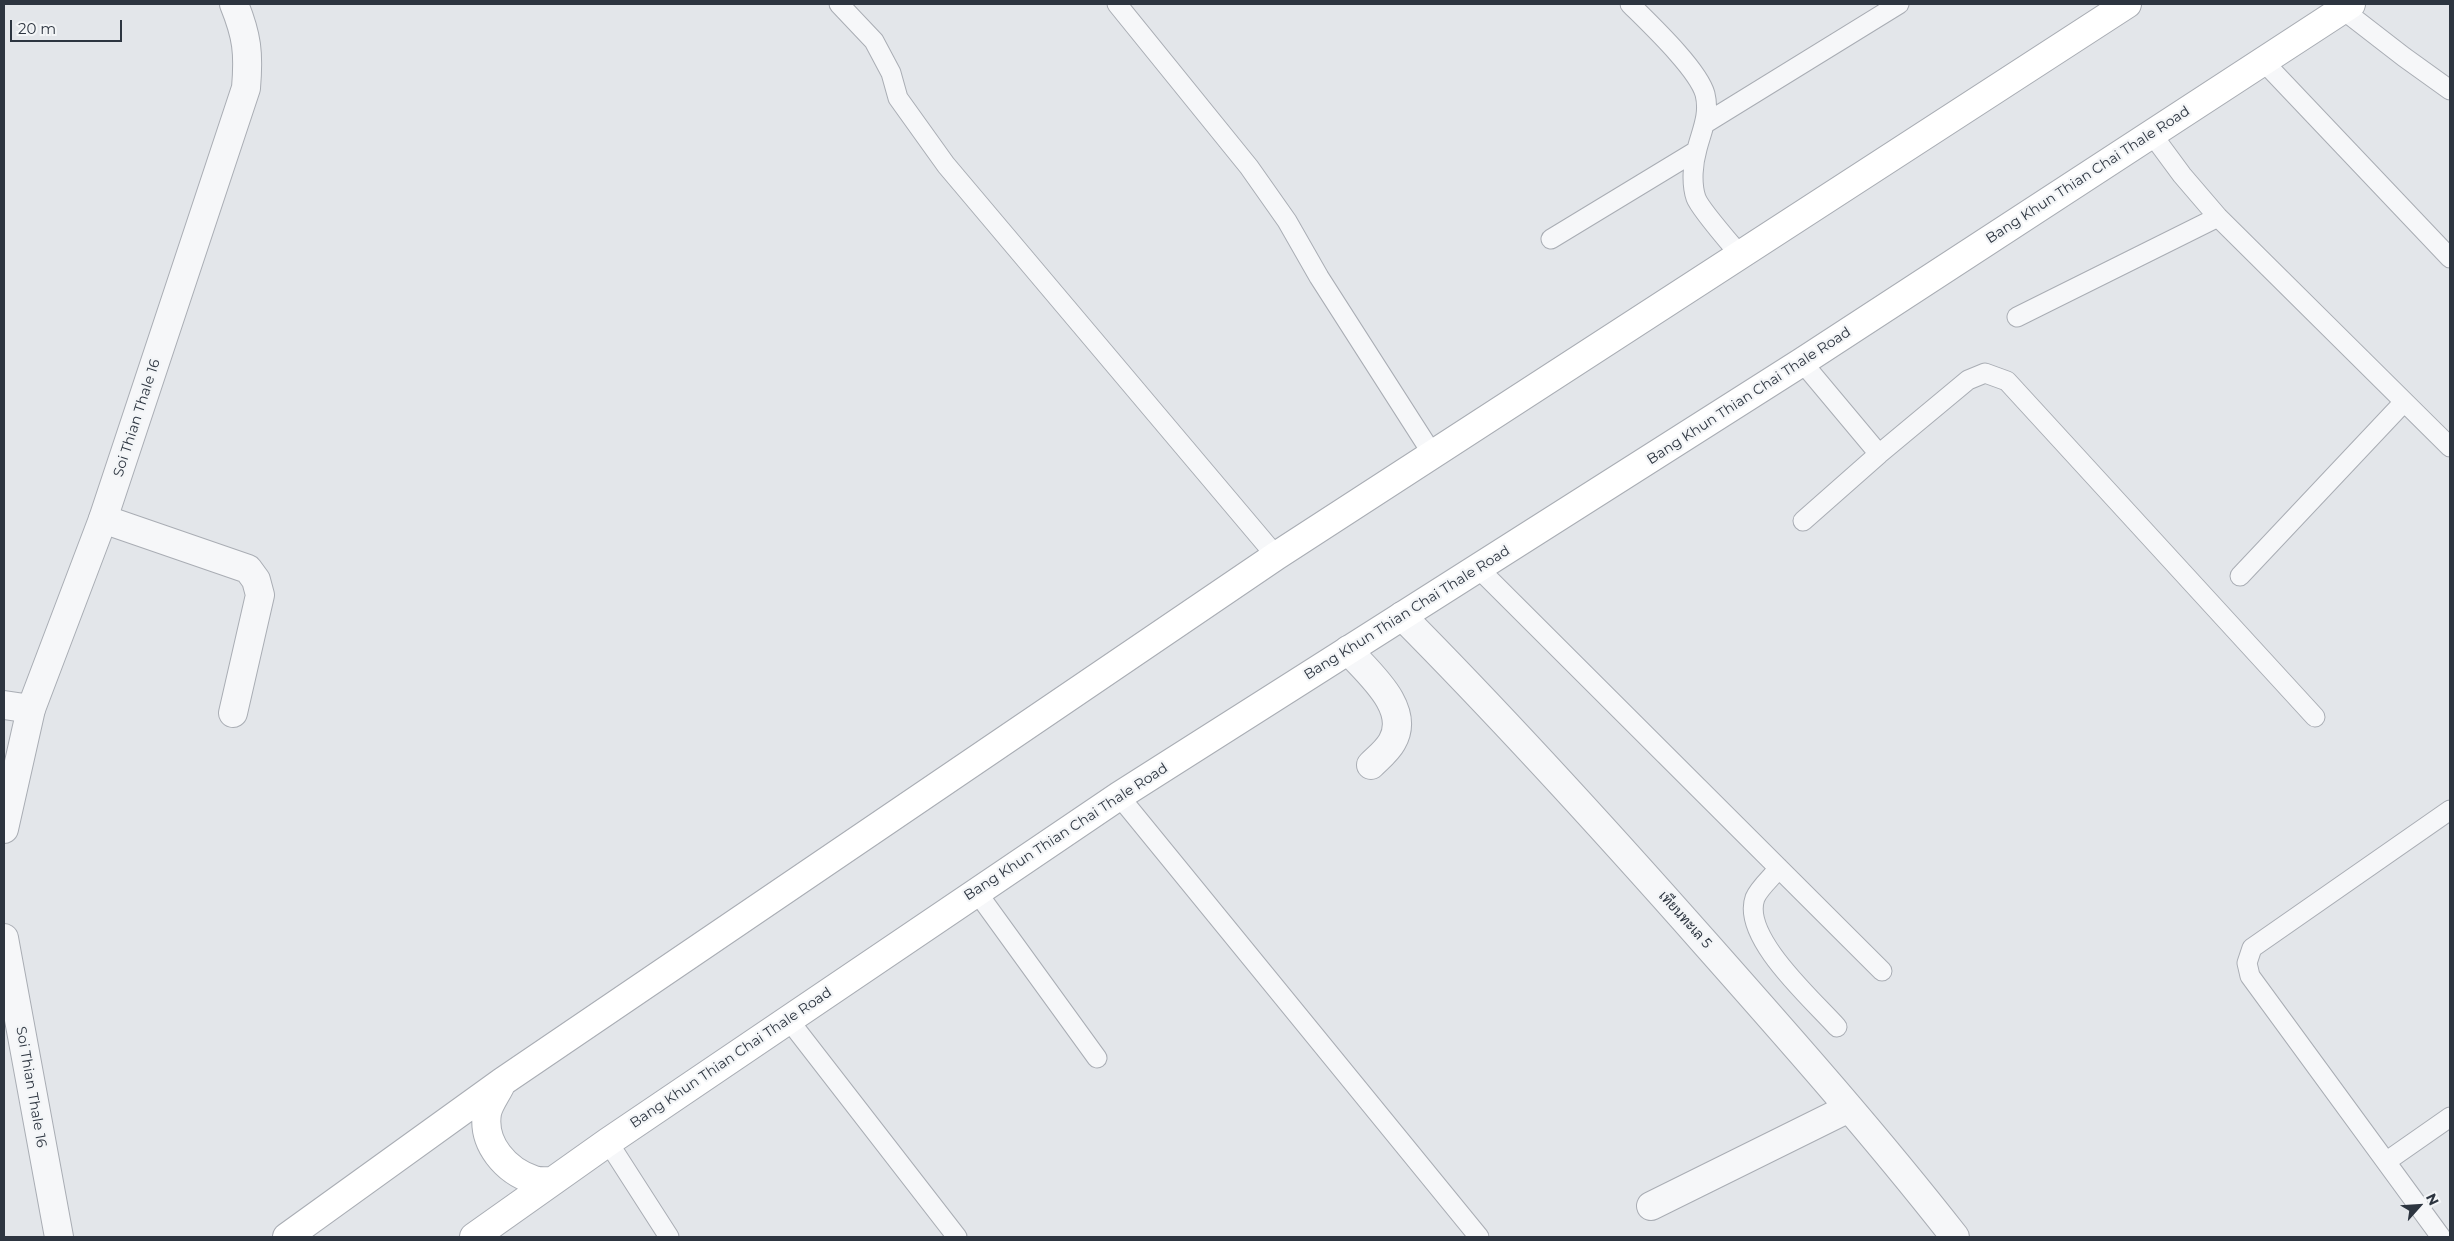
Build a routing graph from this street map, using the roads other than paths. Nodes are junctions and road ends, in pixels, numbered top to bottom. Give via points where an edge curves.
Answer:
1 (234, 4) edge
2 (839, 4) edge
3 (1117, 4) edge
4 (1630, 4) edge
5 (1899, 4) edge
6 (2127, 4) edge
7 (2346, 6) edge
8 (2263, 61) junction
9 (2450, 90) edge
10 (1706, 123) junction
11 (2151, 133) junction
12 (1696, 151) junction
13 (2218, 216) junction
14 (1551, 239) dead end
15 (1740, 255) junction
16 (2450, 258) edge
17 (2017, 317) dead end
18 (1802, 362) junction
19 (2404, 402) junction
20 (2450, 447) edge
21 (1878, 454) junction
22 (1433, 455) junction
23 (104, 519) junction
24 (1804, 520) dead end
25 (1276, 556) junction
26 (1478, 568) junction
27 (2240, 576) dead end
28 (1402, 616) junction
29 (1348, 650) junction
30 (4, 705) edge
31 (31, 709) junction
32 (233, 713) dead end
33 (2315, 717) dead end
34 (1371, 765) dead end
35 (1119, 796) junction
36 (2450, 810) edge
37 (4, 830) edge
38 (1780, 868) junction
39 (976, 891) junction
40 (4, 938) edge
41 (1882, 971) dead end
42 (788, 1019) junction
43 (1837, 1027) dead end
44 (1097, 1058) dead end
45 (502, 1082) junction
46 (1849, 1108) junction
47 (2450, 1117) edge
48 (608, 1142) junction
49 (2387, 1161) junction
50 (553, 1181) junction
51 (1651, 1206) dead end
52 (59, 1237) edge
53 (287, 1237) edge
54 (474, 1237) edge
55 (669, 1237) edge
56 (958, 1237) edge
57 (1479, 1237) edge
58 (1955, 1237) edge
59 (2441, 1237) edge

1 - 23 street, Soi Thian Thale 16 via 245,32 246,88
2 - 25 lane via 874,41 891,73 898,98 946,165
3 - 22 lane via 1249,167
4 - 10 lane via 1662,35 1697,78 1704,92 1708,112
5 - 10 lane
6 - 15 main road
7 - 8 main road, Bang Khun Thian Chai Thale Road
7 - 9 lane via 2404,58
8 - 11 main road, Bang Khun Thian Chai Thale Road
8 - 16 lane
10 - 12 lane
11 - 13 lane
11 - 18 main road, Bang Khun Thian Chai Thale Road
12 - 14 lane
12 - 15 lane via 1693,173 1696,199
13 - 17 lane
13 - 19 lane
15 - 22 main road
18 - 21 lane
18 - 26 main road, Bang Khun Thian Chai Thale Road
19 - 20 lane
19 - 27 lane
21 - 24 lane
21 - 33 lane via 1968,380 1985,373 2007,380
22 - 25 main road
23 - 31 street, Soi Thian Thale 16
23 - 32 street via 248,569 256,580 260,594
25 - 45 main road
26 - 28 main road, Bang Khun Thian Chai Thale Road
26 - 38 lane
28 - 29 main road, Bang Khun Thian Chai Thale Road
28 - 46 street, เทียนทะเล 5 via 1484,699 1667,900
29 - 34 street via 1385,692 1398,724 1393,742
29 - 35 main road, Bang Khun Thian Chai Thale Road
30 - 31 street
31 - 37 street, Soi Thian Thale 16
35 - 39 main road, Bang Khun Thian Chai Thale Road
35 - 57 lane
36 - 49 lane via 2252,948 2247,963 2250,976
38 - 41 lane
38 - 43 lane via 1755,897 1756,928 1768,951
39 - 42 main road, Bang Khun Thian Chai Thale Road
39 - 44 lane
40 - 52 street, Soi Thian Thale 16
42 - 48 main road, Bang Khun Thian Chai Thale Road
42 - 56 lane
45 - 50 main road via 487,1112 486,1133 493,1149 521,1174 535,1181
45 - 53 main road
46 - 51 street
46 - 58 street, เทียนทะเล 5
47 - 49 lane
48 - 50 main road, Bang Khun Thian Chai Thale Road
48 - 55 lane
49 - 59 lane
50 - 54 main road, Bang Khun Thian Chai Thale Road

